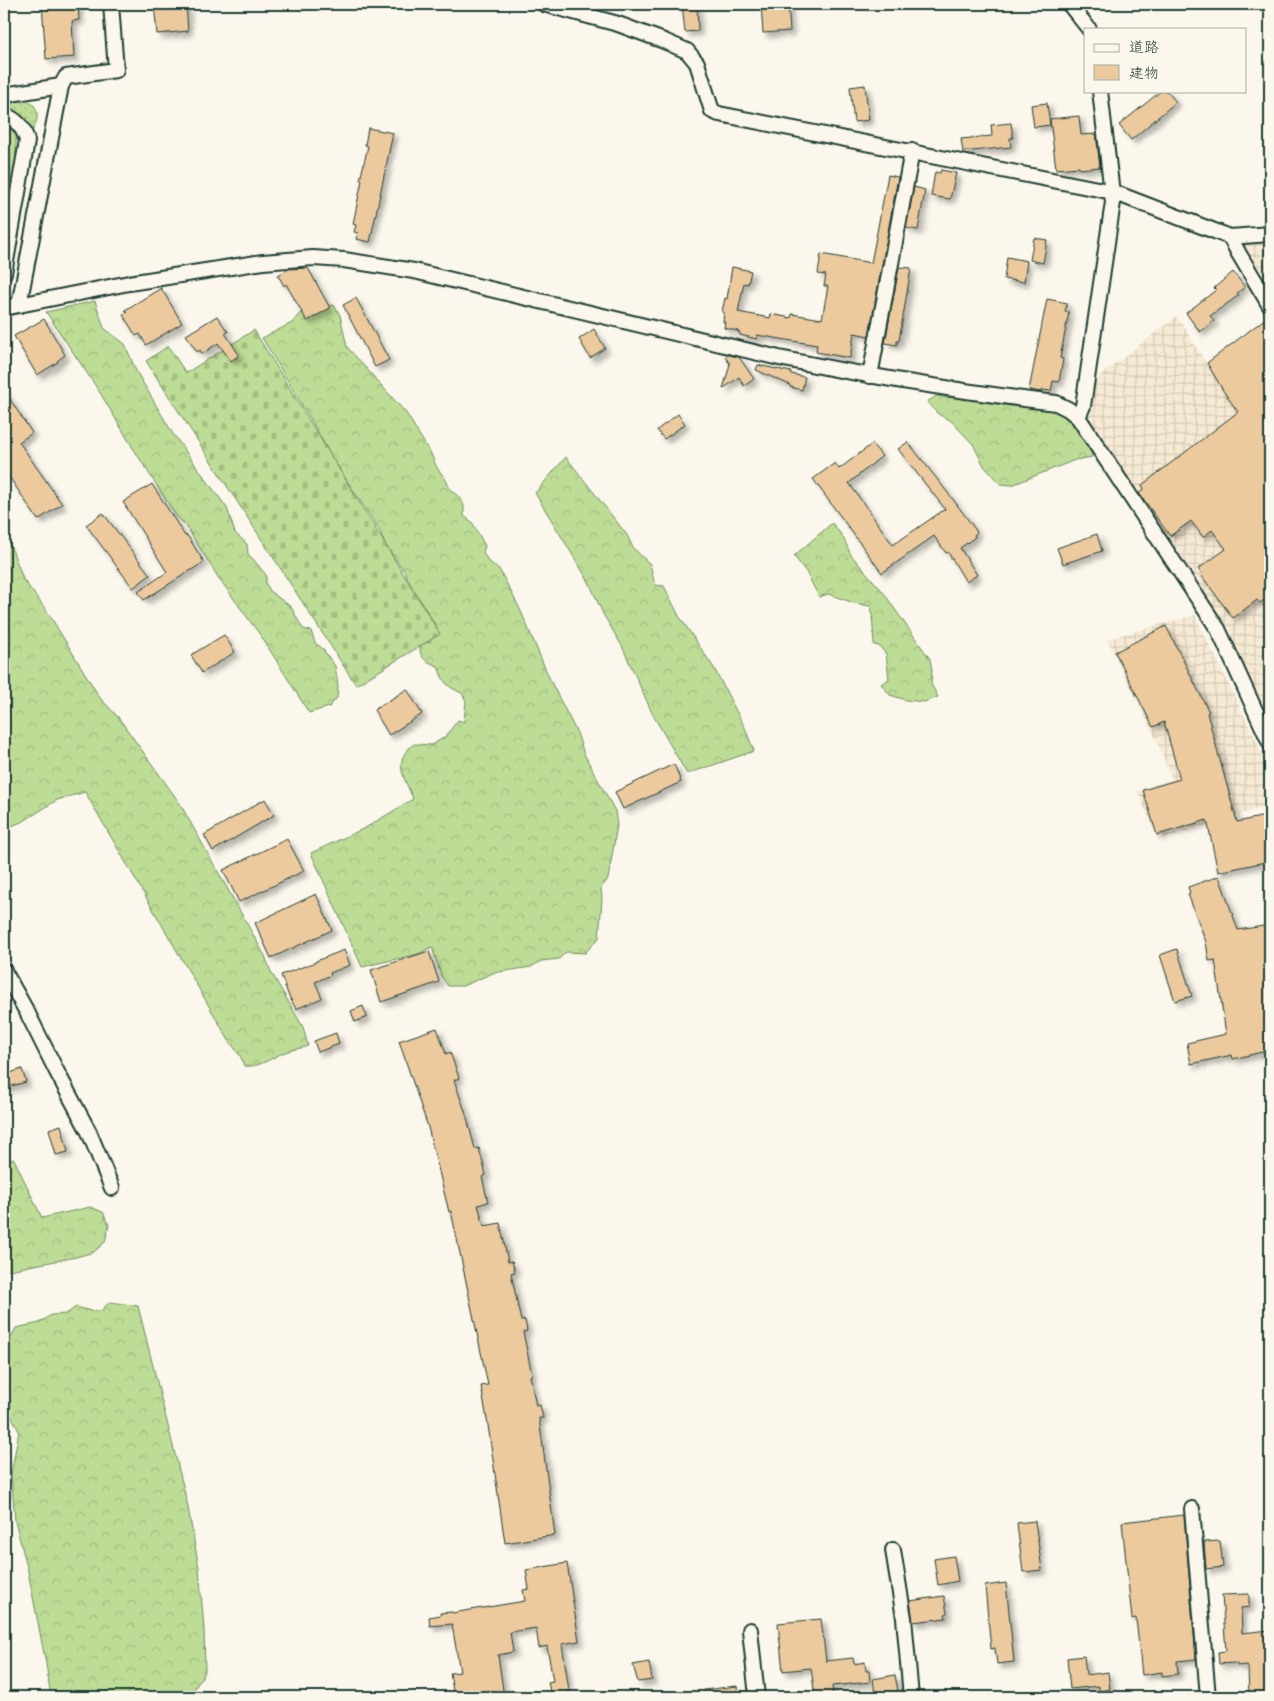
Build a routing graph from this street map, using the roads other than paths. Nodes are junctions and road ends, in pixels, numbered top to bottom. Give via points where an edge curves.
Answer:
1 (111, 4) edge
2 (544, 4) edge
3 (1068, 4) edge
4 (1088, 28) edge
5 (61, 86) junction
6 (1100, 92) edge
7 (4, 95) edge
8 (4, 115) edge
9 (912, 151) junction
10 (1113, 192) junction
11 (1270, 234) edge
12 (1230, 237) junction
13 (4, 273) edge
14 (19, 305) junction
15 (1270, 306) edge
16 (4, 308) edge
17 (870, 376) junction
18 (1078, 417) junction
19 (1270, 742) edge
20 (4, 971) edge
21 (112, 1188) dead end
22 (1192, 1509) dead end
23 (892, 1550) dead end
24 (750, 1630) dead end
25 (757, 1697) edge
26 (911, 1697) edge
27 (1208, 1697) edge

1 - 5 street via 116,70 66,77
2 - 9 street via 618,24 687,51 697,63 712,111 719,114
3 - 4 street
5 - 7 street
5 - 14 street
6 - 10 street
8 - 13 street via 21,126 27,141
9 - 10 street
9 - 17 street
10 - 12 street
10 - 18 street via 1083,406
11 - 12 street
12 - 15 street
14 - 16 street
14 - 17 street via 129,283 263,262 313,258 344,260 414,271 770,356
17 - 18 street via 1056,403
18 - 19 street via 1218,629
20 - 21 street via 89,1132
22 - 27 street
23 - 26 street via 904,1618
24 - 25 street

